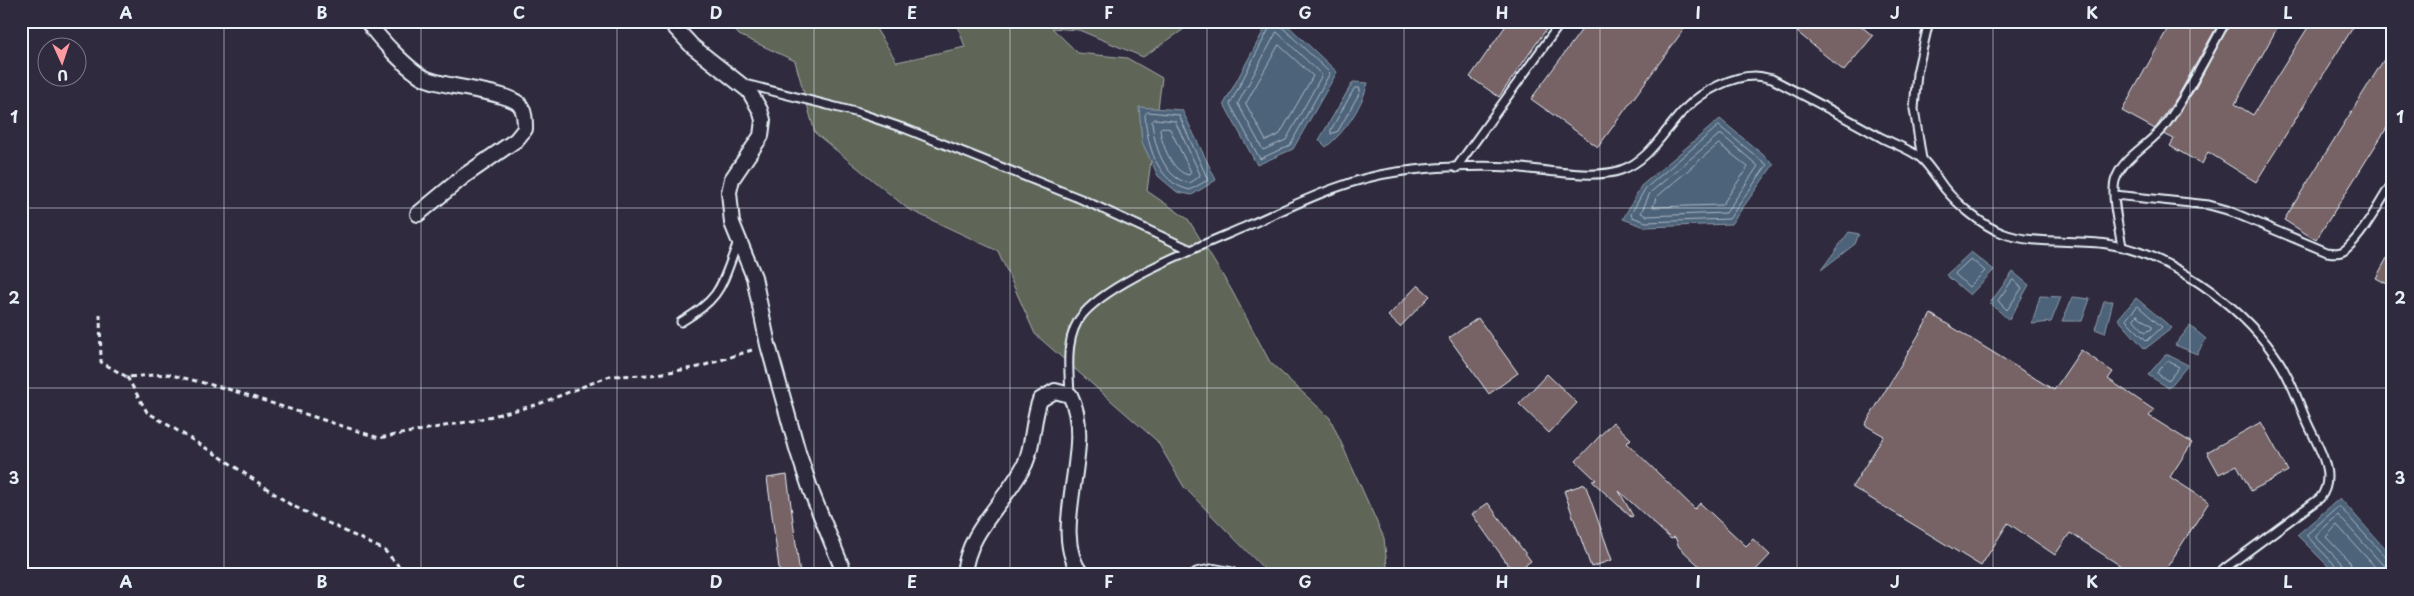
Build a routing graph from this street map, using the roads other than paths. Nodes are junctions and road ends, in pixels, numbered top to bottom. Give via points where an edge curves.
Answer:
1 (367, 21) edge
2 (669, 21) edge
3 (1562, 21) edge
4 (1929, 21) edge
5 (2226, 21) edge
6 (740, 83) junction
7 (1922, 159) junction
8 (1456, 168) junction
9 (2393, 182) edge
10 (2115, 195) junction
11 (418, 214) dead end
12 (738, 242) junction
13 (2122, 246) junction
14 (1191, 250) junction
15 (680, 322) dead end
16 (1070, 396) junction
17 (845, 575) edge
18 (964, 575) edge
19 (1082, 575) edge
20 (1198, 575) edge
21 (1230, 575) edge
22 (2216, 575) edge

1 - 11 street via 415,72 426,79 515,101 524,112 525,129 516,140 464,176
2 - 6 street via 692,46
3 - 8 lane
4 - 7 lane via 1917,73 1914,109
5 - 10 lane via 2165,125 2121,170 2115,182
6 - 12 street via 754,98 763,120 758,142 737,168 729,192 732,223
6 - 14 lane via 859,113 906,129 1081,199
7 - 8 lane via 1772,79 1756,76 1729,81 1702,95 1688,106 1650,151 1635,164 1619,171
7 - 13 lane via 1964,208 2002,233 2025,239
8 - 14 lane via 1397,172 1349,182
9 - 10 lane via 2360,232 2345,250 2337,253 2327,252 2209,205
10 - 13 lane
12 - 15 lane via 723,285 714,298
12 - 17 street via 754,277 768,345 811,490
13 - 22 lane via 2180,272 2226,301 2264,340 2287,374 2328,473 2327,490 2320,498
14 - 16 lane via 1111,292 1084,314 1070,342
16 - 18 street via 1055,391 1040,400 1024,464 972,543
16 - 19 street via 1075,405 1079,437 1071,507 1071,544 1075,564
20 - 21 street via 1214,572

